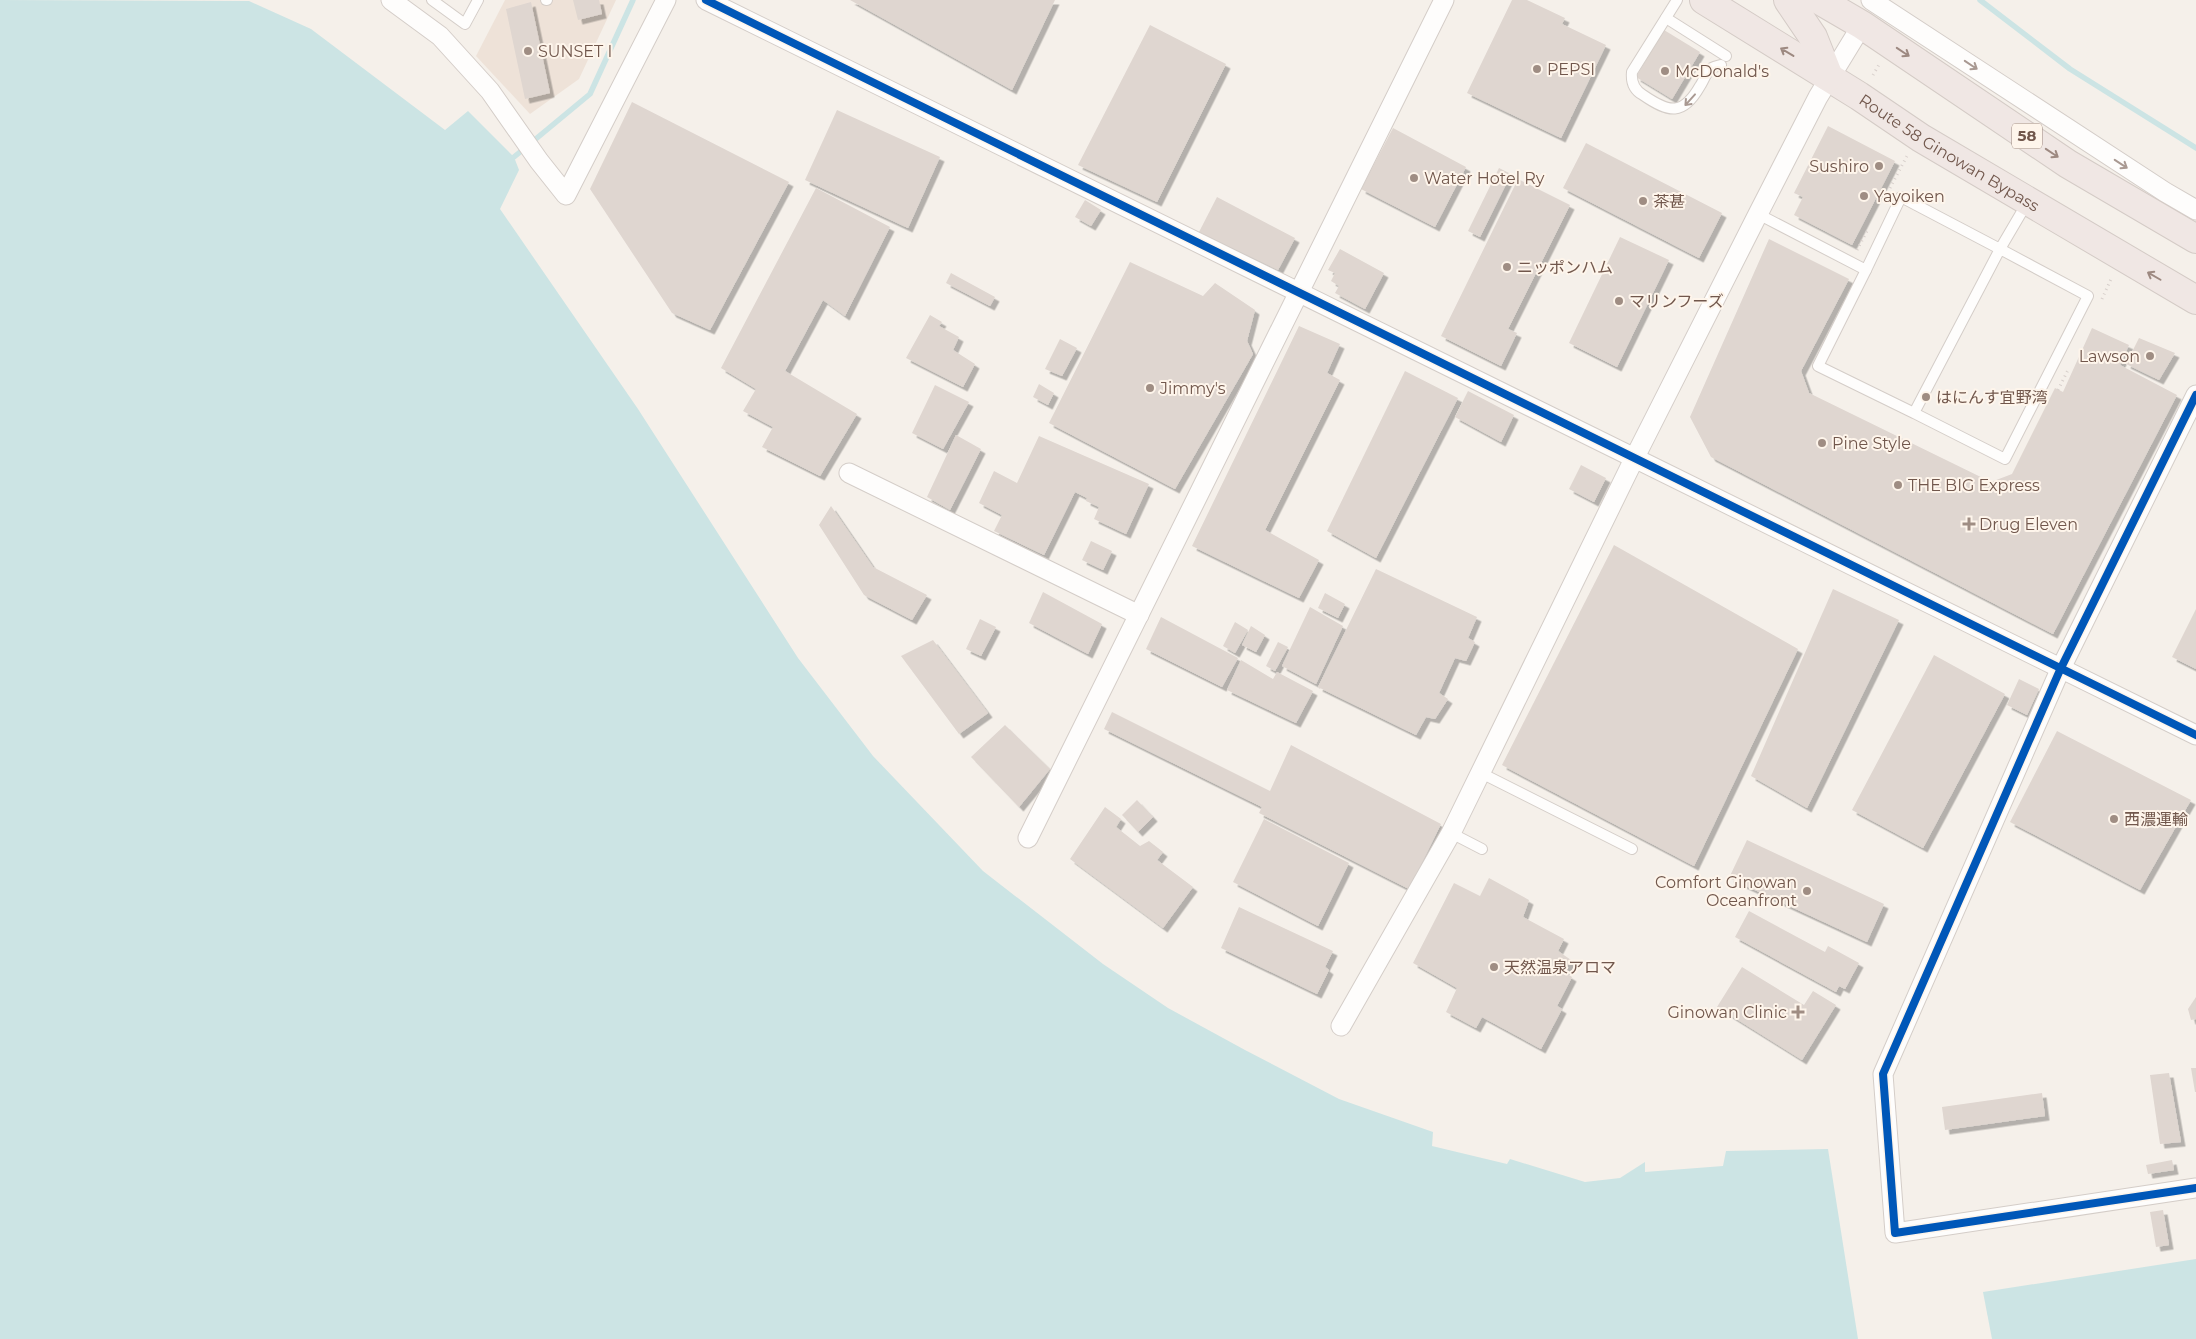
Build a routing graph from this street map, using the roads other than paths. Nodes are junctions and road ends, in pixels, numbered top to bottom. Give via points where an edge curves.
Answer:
1 (392, 0) edge
2 (432, 0) edge
3 (478, 0) edge
4 (666, 0) edge
5 (706, 0) edge
6 (1444, 0) edge
7 (1677, 0) edge
8 (1704, 0) edge
9 (1788, 0) edge
10 (1819, 0) edge
11 (1872, 0) edge
12 (1666, 18) junction
13 (1862, 25) junction
14 (1829, 77) junction
15 (2027, 202) junction
16 (2196, 210) edge
17 (1758, 214) junction
18 (2196, 239) edge
19 (2000, 249) junction
20 (1866, 270) junction
21 (1299, 292) junction
22 (2196, 300) edge
23 (2196, 395) edge
24 (1914, 414) junction
25 (1635, 457) junction
26 (849, 473) dead end
27 (1139, 615) junction
28 (2060, 670) junction
29 (2196, 735) edge
30 (1481, 773) junction
31 (1451, 833) junction
32 (1028, 838) dead end
33 (1482, 849) dead end
34 (1632, 850) dead end
35 (1341, 1026) dead end
36 (2196, 1188) edge

1 - 4 street via 440,36 490,91 566,195
2 - 3 lane via 465,24
5 - 21 street
6 - 21 street
7 - 12 lane
14 -> 8 highway, Route 58 Ginowan Bypass
9 - 14 highway via 1813,37
10 - 13 highway, 58
11 -> 16 street
12 -> 12 lane via 1724,61 1710,69 1690,101 1680,109 1665,108 1640,93 1632,79 1632,72
13 - 14 street
13 -> 18 highway, 58 via 2068,164
14 - 15 highway, Route 58 Ginowan Bypass
14 - 17 street
15 - 19 lane
22 -> 15 highway, Route 58 Ginowan Bypass
17 - 20 lane
17 - 25 street
19 - 20 lane via 1901,197
19 - 24 lane
19 - 24 lane via 2088,296 2005,459
20 - 24 lane via 1818,366
21 - 25 street
21 - 27 street
23 - 28 street
25 - 28 street
25 - 30 street
26 - 27 street
27 - 32 street
28 - 29 street
28 - 36 street via 1882,1074 1894,1233
30 - 31 street
30 - 34 lane
31 - 33 lane
31 - 35 street

